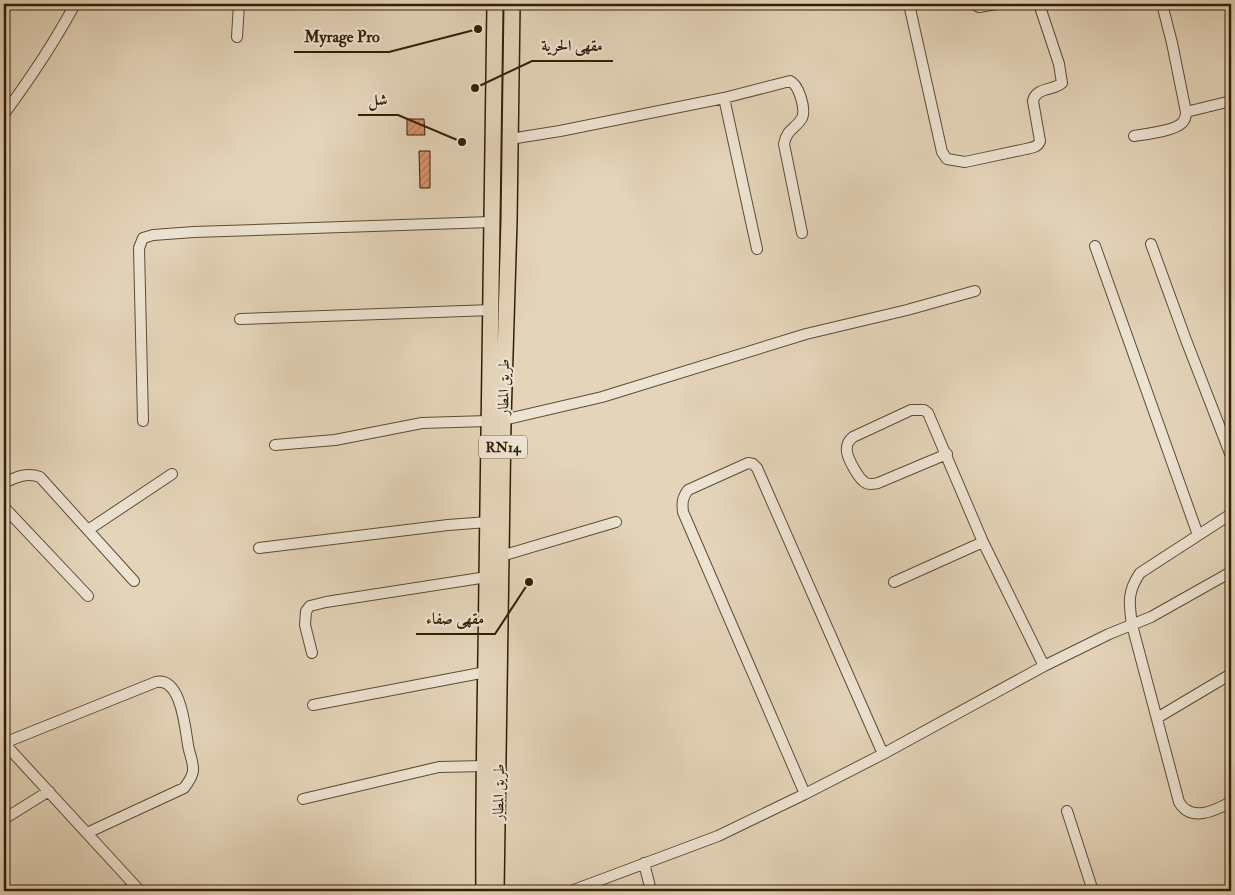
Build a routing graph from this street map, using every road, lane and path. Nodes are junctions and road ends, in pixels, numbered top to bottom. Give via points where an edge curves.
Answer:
1 (75, 4) edge
2 (239, 4) edge
3 (495, 4) edge
4 (512, 4) edge
5 (909, 4) edge
6 (974, 4) edge
7 (997, 4) edge
8 (1039, 4) edge
9 (1162, 4) edge
10 (237, 37) dead end
11 (724, 98) junction
12 (1231, 101) edge
13 (1186, 112) junction
14 (4, 114) edge
15 (1134, 136) dead end
16 (510, 139) junction
17 (491, 222) junction
18 (802, 233) dead end
19 (1151, 244) dead end
20 (1095, 246) dead end
21 (757, 249) dead end
22 (975, 290) dead end
23 (492, 310) junction
24 (240, 319) dead end
25 (496, 420) junction
26 (143, 422) dead end
27 (275, 445) dead end
28 (946, 454) junction
29 (1231, 456) edge
30 (172, 474) dead end
31 (4, 483) edge
32 (4, 506) edge
33 (1231, 514) edge
34 (488, 522) junction
35 (616, 522) dead end
36 (88, 530) junction
37 (1198, 535) junction
38 (983, 542) junction
39 (259, 548) dead end
40 (501, 556) junction
41 (1231, 572) edge
42 (488, 578) junction
43 (134, 581) dead end
44 (894, 582) dead end
45 (88, 596) dead end
46 (1132, 626) junction
47 (312, 653) dead end
48 (1044, 666) junction
49 (486, 672) junction
50 (1231, 674) edge
51 (313, 705) dead end
52 (1157, 718) junction
53 (4, 743) edge
54 (883, 754) junction
55 (485, 766) junction
56 (49, 791) junction
57 (805, 794) junction
58 (303, 799) dead end
59 (1231, 802) edge
60 (1067, 811) dead end
61 (4, 819) edge
62 (87, 833) junction
63 (644, 863) junction
64 (133, 889) edge
65 (484, 891) edge
66 (496, 891) edge
67 (571, 891) edge
68 (652, 891) edge
69 (1093, 891) edge

1 - 14 street via 35,72
2 - 10 street
3 - 17 main road, طريق المطار / RN14
4 - 16 main road, طريق المطار / RN14
5 - 8 street via 942,152 947,159 965,162 1026,149 1039,143 1034,96 1062,83
6 - 7 street via 979,7
9 - 13 street
11 - 16 street
11 - 18 street via 790,81 798,88 803,115 785,136 784,144
11 - 21 street
12 - 13 street
13 - 15 street via 1182,124
16 - 25 main road, طريق المطار / RN14
17 - 23 main road, طريق المطار / RN14
17 - 26 street via 194,232 144,238 139,248
19 - 29 street
20 - 37 street
22 - 25 street via 806,334 602,397
23 - 24 street
23 - 25 main road, طريق المطار / RN14
25 - 27 street via 422,423 335,440
25 - 34 main road, طريق المطار / RN14
25 - 40 main road, طريق المطار / RN14
28 - 28 street via 931,417 918,409 852,437 846,453 859,477 872,484
28 - 38 street
30 - 36 street
31 - 36 street via 27,474 40,477
32 - 45 street
33 - 37 street
34 - 39 street
34 - 42 main road, طريق المطار / RN14
35 - 40 street
36 - 43 street
37 - 46 street via 1140,572 1132,584 1129,600
38 - 44 street
38 - 48 street
40 - 66 main road, طريق المطار / RN14
41 - 46 street
42 - 47 street via 363,595 310,606 306,611 305,625
42 - 49 main road, طريق المطار / RN14
46 - 48 street
46 - 52 street
48 - 54 street
49 - 51 street
49 - 55 main road, طريق المطار / RN14
50 - 52 street
52 - 59 street via 1182,806 1198,814
53 - 56 street
53 - 62 street via 156,682 171,685 186,725 193,766 189,783
54 - 57 street
54 - 57 street via 757,468 748,463 688,490 683,496 683,512
55 - 58 street via 440,767
55 - 65 main road, طريق المطار / RN14
56 - 61 street
56 - 62 street
57 - 63 street via 718,836
60 - 69 street
62 - 64 street
63 - 67 street
63 - 68 street

